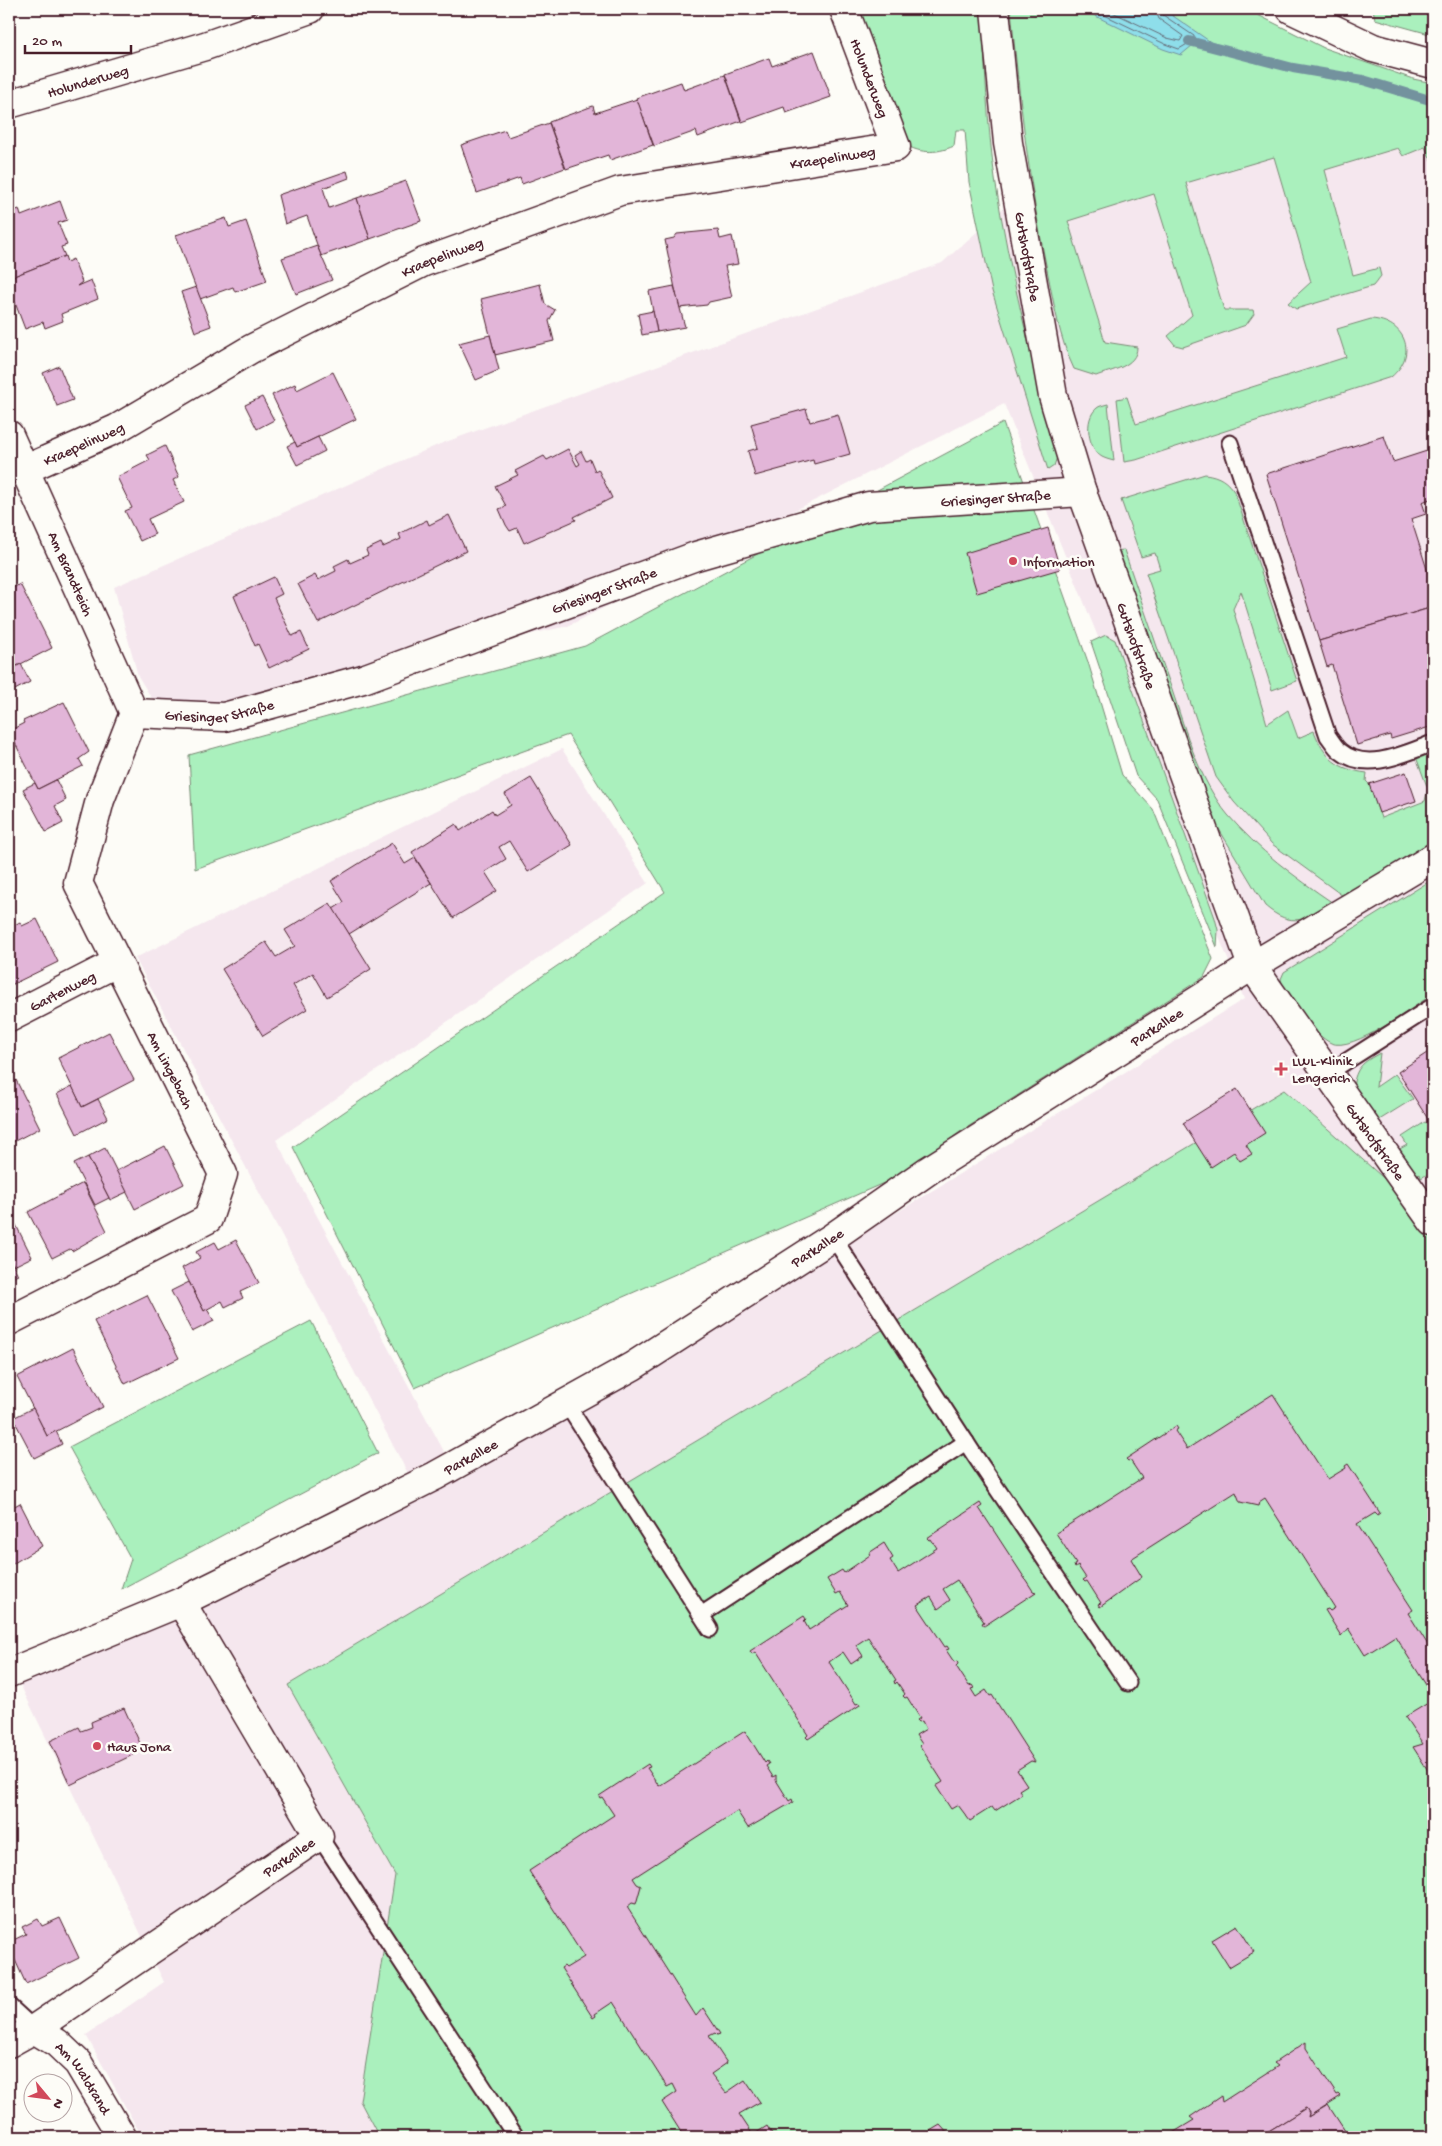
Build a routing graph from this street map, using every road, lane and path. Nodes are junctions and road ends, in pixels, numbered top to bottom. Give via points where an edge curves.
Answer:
1 (310, 9) edge
2 (844, 9) edge
3 (995, 9) edge
4 (1291, 9) edge
5 (1433, 64) edge
6 (9, 104) edge
7 (896, 147) joint
8 (9, 435) edge
9 (1230, 443) dead end
10 (24, 470) junction
11 (1082, 492) junction
12 (134, 713) junction
13 (1433, 744) edge
14 (1433, 858) edge
15 (116, 963) junction
16 (1252, 966) junction
17 (1433, 1006) edge
18 (9, 1018) edge
19 (1328, 1072) junction
20 (1433, 1222) edge
21 (833, 1237) junction
22 (9, 1321) edge
23 (566, 1403) junction
24 (966, 1442) junction
25 (181, 1602) junction
26 (701, 1615) junction
27 (710, 1629) dead end
28 (9, 1673) edge
29 (1128, 1683) dead end
30 (319, 1836) junction
31 (9, 2006) edge
32 (34, 2030) junction
33 (9, 2043) edge
34 (122, 2137) edge
35 (516, 2137) edge

1 - 6 street, Holunderweg via 205,46
2 - 7 street, Holunderweg
3 - 11 street, Gutshofstraße via 1008,143 1051,386
4 - 5 street via 1373,48
7 - 10 street, Kraepelinweg via 620,191 424,262 251,349 116,429
8 - 10 street, Am Brandteich
9 - 13 lane via 1328,736 1340,751 1356,760 1392,758
10 - 12 street, Am Brandteich
11 - 12 street, Griesinger Straße via 869,506 696,556 354,682 224,718
11 - 16 street, Gutshofstraße
12 - 15 street, Am Lingebach via 100,800 78,883
14 - 16 street, Parkallee
15 - 18 street, Gartenweg
15 - 22 street, Am Lingebach via 223,1174 208,1219
16 - 19 street, Gutshofstraße
16 - 21 street, Parkallee via 929,1170
17 - 19 lane
19 - 20 street, Gutshofstraße
21 - 23 street, Parkallee via 633,1366
21 - 24 lane
23 - 25 street, Parkallee via 436,1476
23 - 26 lane
24 - 26 lane
24 - 29 lane
25 - 28 street, Parkallee
25 - 30 street, Parkallee
26 - 27 lane
30 - 32 street, Parkallee
30 - 35 lane
31 - 32 lane, Am Waldrand
32 - 33 street
32 - 34 street, Am Waldrand via 57,2043 78,2063

